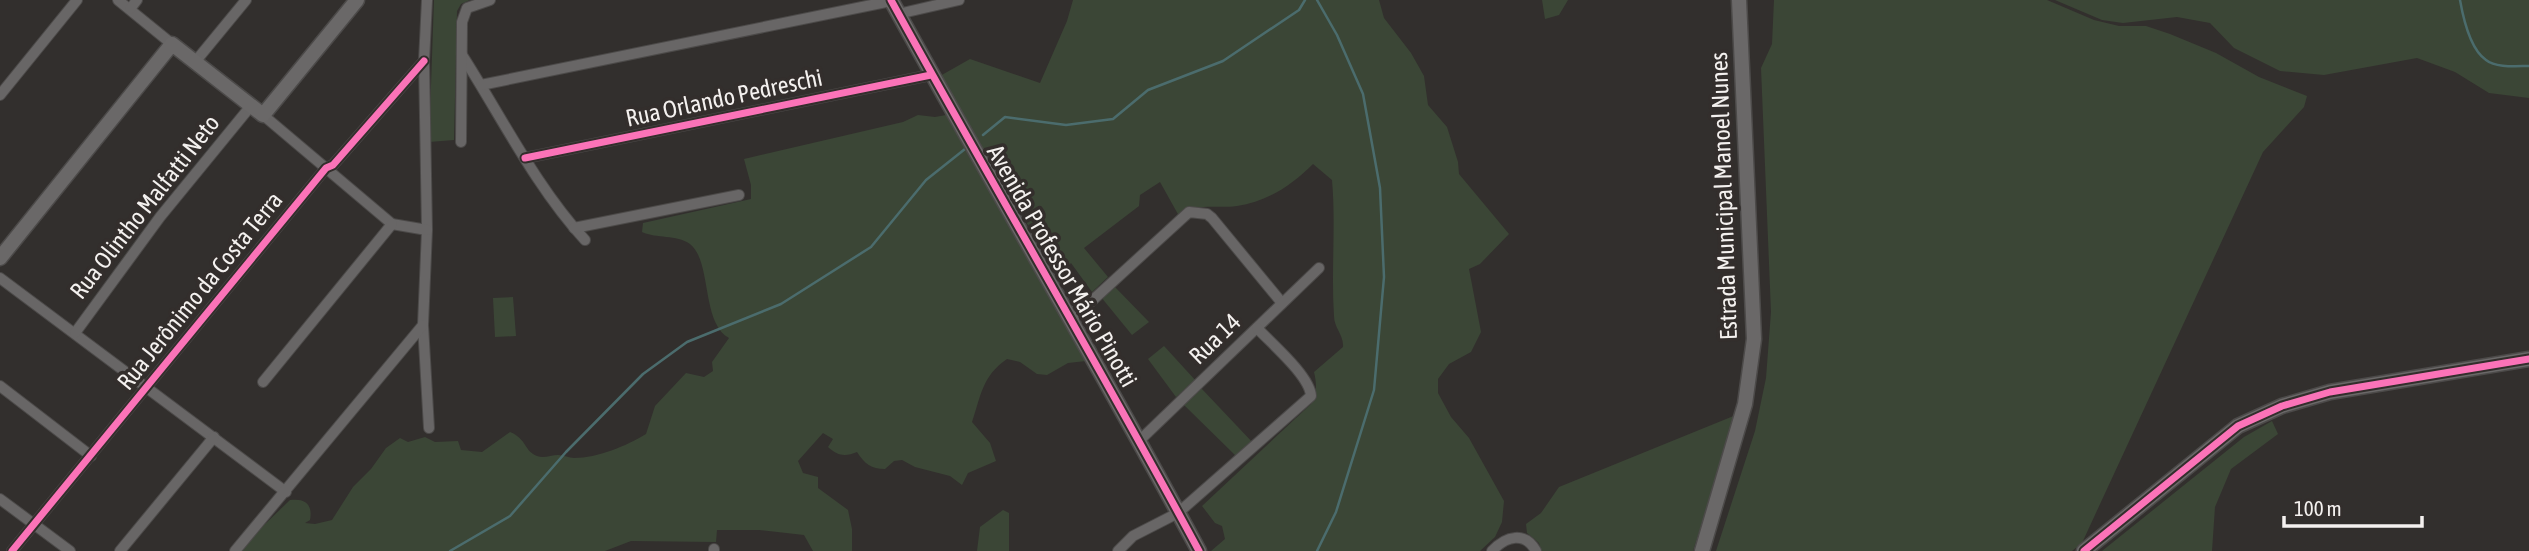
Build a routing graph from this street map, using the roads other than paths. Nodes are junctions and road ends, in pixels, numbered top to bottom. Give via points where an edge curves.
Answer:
1 (77, 0) edge
2 (118, 0) edge
3 (137, 0) edge
4 (246, 0) edge
5 (357, 0) edge
6 (427, 0) edge
7 (959, 0) edge
8 (1739, 0) edge
9 (484, 1) edge
10 (893, 5) edge
11 (130, 9) junction
12 (172, 44) junction
13 (462, 55) junction
14 (424, 61) junction
15 (195, 62) junction
16 (931, 75) junction
17 (481, 85) junction
18 (0, 95) edge
19 (250, 107) junction
20 (264, 116) junction
21 (461, 142) dead end
22 (525, 158) junction
23 (326, 168) junction
24 (739, 195) dead end
25 (392, 224) junction
26 (574, 228) junction
27 (427, 230) junction
28 (585, 240) dead end
29 (0, 258) edge
30 (1319, 268) dead end
31 (0, 278) edge
32 (1282, 303) junction
33 (1072, 319) junction
34 (423, 325) junction
35 (1257, 328) junction
36 (75, 333) junction
37 (2529, 359) edge
38 (263, 382) dead end
39 (0, 386) edge
40 (148, 387) junction
41 (429, 428) dead end
42 (214, 437) junction
43 (1139, 441) junction
44 (91, 456) junction
45 (286, 492) junction
46 (0, 499) edge
47 (1178, 513) junction
48 (34, 524) junction
49 (12, 551) edge
50 (70, 551) edge
51 (120, 551) edge
52 (235, 551) edge
53 (1118, 551) edge
54 (1199, 551) edge
55 (1492, 551) edge
56 (1536, 551) edge
57 (1702, 551) edge
58 (2084, 551) edge

1 - 18 street
2 - 11 street
3 - 11 street
4 - 15 street
5 - 20 street
6 - 14 street
7 - 10 street
8 - 57 street, Estrada Municipal Manoel Nunes via 1754,339 1745,404
9 - 13 street via 467,8 464,15
10 - 16 street, Avenida Professor Mário Pinotti
10 - 17 street
11 - 12 street
12 - 15 street
12 - 29 street
13 - 17 street
13 - 21 street
14 - 23 street, Rua Jerônimo da Costa Terra
14 - 27 street
15 - 19 street
16 - 22 street, Rua Orlando Pedreschi
16 - 33 street, Avenida Professor Mário Pinotti
17 - 22 street
19 - 20 street
19 - 36 street, Rua Olintho Malfatti Neto via 160,217
20 - 23 street
22 - 26 street
23 - 25 street
23 - 40 street, Rua Jerônimo da Costa Terra
24 - 26 street
25 - 27 street
25 - 38 street
26 - 28 street
27 - 34 street
30 - 32 street, Rua 14
31 - 36 street
32 - 33 street via 1212,218 1195,212 1184,216
32 - 35 street, Rua 14
33 - 43 street, Avenida Professor Mário Pinotti
34 - 41 street
34 - 45 street
35 - 43 street, Rua 14
35 - 47 street via 1310,387 1311,396
36 - 40 street
37 - 58 street via 2330,392 2282,406 2238,426
39 - 44 street
40 - 42 street
40 - 44 street, Rua Jerônimo da Costa Terra
42 - 45 street
42 - 51 street
43 - 47 street, Avenida Professor Mário Pinotti
44 - 48 street, Rua Jerônimo da Costa Terra
45 - 52 street
46 - 48 street
47 - 53 street via 1133,536
47 - 54 street, Avenida Professor Mário Pinotti
48 - 49 street, Rua Jerônimo da Costa Terra
48 - 50 street
55 - 56 street via 1513,537 1527,539

